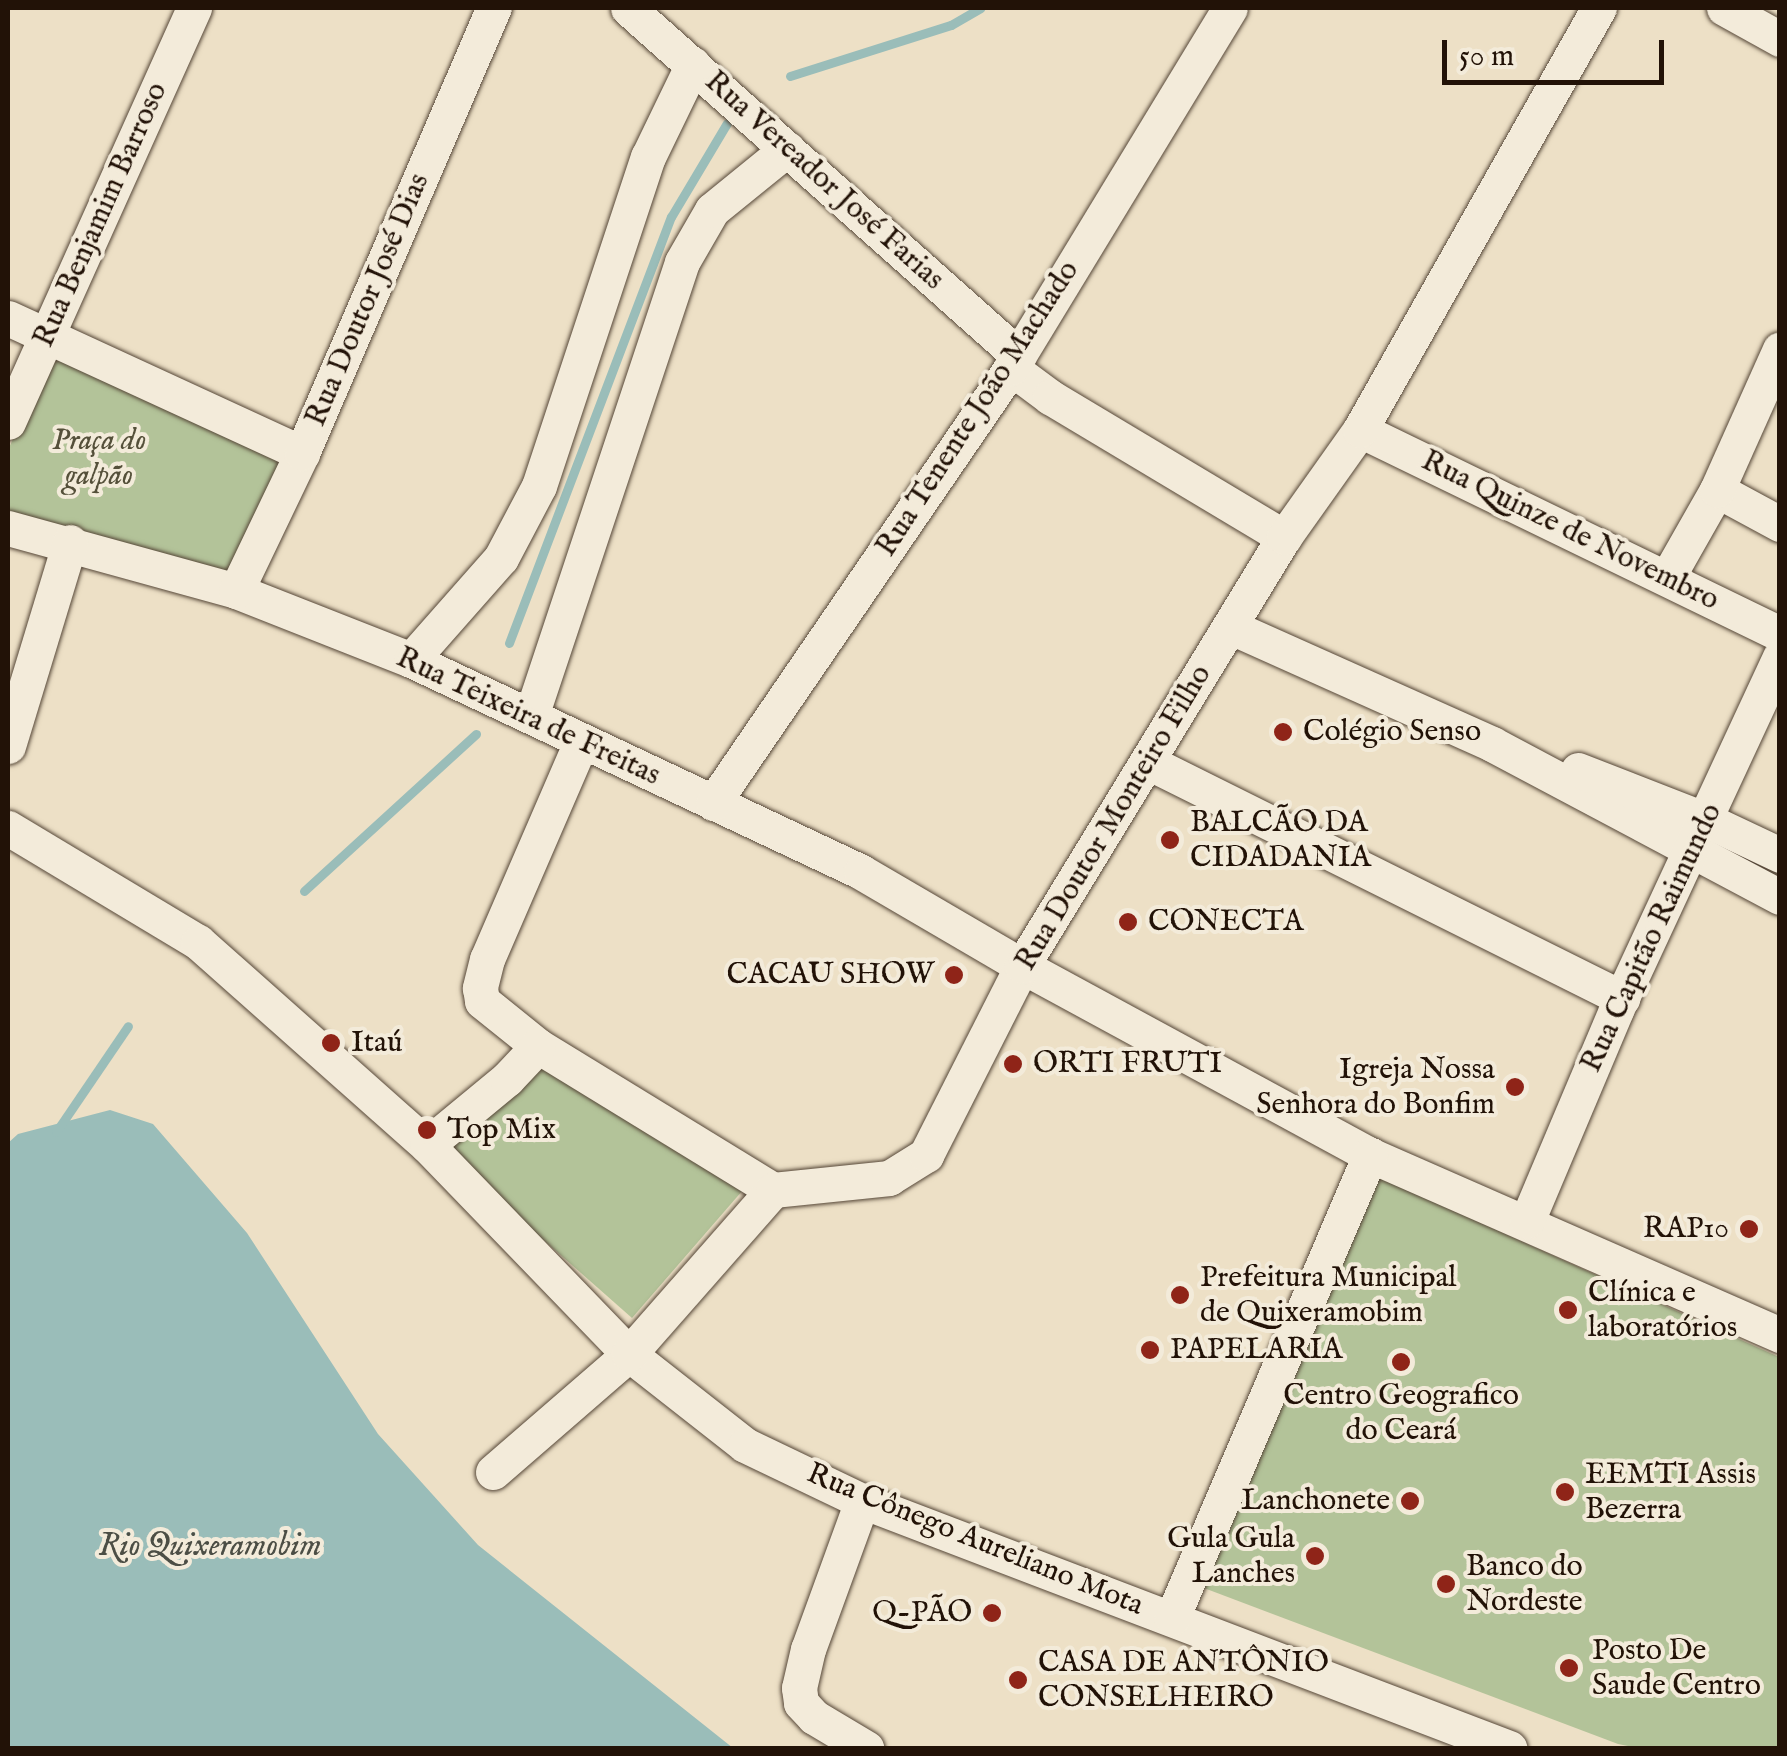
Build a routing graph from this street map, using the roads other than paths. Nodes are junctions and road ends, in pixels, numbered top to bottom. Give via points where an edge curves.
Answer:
1 (194, 8) edge
2 (494, 8) edge
3 (628, 8) edge
4 (1230, 8) edge
5 (1598, 8) edge
6 (1724, 8) edge
7 (1780, 39) edge
8 (693, 64) junction
9 (787, 149) junction
10 (8, 318) edge
11 (47, 334) junction
12 (1780, 349) edge
13 (1015, 362) junction
14 (8, 422) edge
15 (1360, 430) junction
16 (302, 454) junction
17 (1716, 490) junction
18 (1780, 524) edge
19 (8, 528) edge
20 (1284, 537) junction
21 (70, 542) junction
22 (1667, 578) junction
23 (236, 591) junction
24 (1232, 626) junction
25 (1780, 634) edge
26 (1780, 658) edge
27 (411, 660) junction
28 (530, 716) junction
29 (581, 742) junction
30 (1492, 744) junction
31 (8, 746) edge
32 (1148, 762) junction
33 (713, 803) junction
34 (1706, 820) junction
35 (8, 828) edge
36 (1690, 852) junction
37 (1780, 855) edge
38 (1780, 897) edge
39 (1022, 966) junction
40 (1622, 998) junction
41 (538, 1046) junction
42 (427, 1145) junction
43 (1370, 1155) junction
44 (773, 1190) junction
45 (1527, 1221) junction
46 (1780, 1335) edge
47 (629, 1354) junction
48 (494, 1472) dead end
49 (862, 1501) junction
50 (1172, 1618) junction
51 (866, 1748) edge
52 (1509, 1748) edge

1 - 11 street, Rua Benjamim Barroso
2 - 16 street, Rua Doutor José Dias
3 - 8 street, Rua Vereador José Farias
4 - 13 street, Rua Tenente João Machado
5 - 15 street, Rua Doutor Monteiro Filho
6 - 7 street
8 - 9 street, Rua Vereador José Farias
8 - 27 street via 648,157 539,486 501,558
9 - 13 street, Rua Vereador José Farias
9 - 28 street via 712,210 682,262
10 - 11 street
11 - 14 street, Rua Benjamim Barroso
11 - 16 street
12 - 17 street
13 - 20 street, Rua Vereador José Farias via 1050,397
13 - 33 street, Rua Tenente João Machado
15 - 20 street, Rua Doutor Monteiro Filho
15 - 22 street, Rua Quinze de Novembro
16 - 23 street, Rua Doutor José Dias
17 - 18 street
17 - 22 street
19 - 21 street, Rua Teixeira de Freitas
20 - 24 street, Rua Doutor Monteiro Filho
21 - 23 street, Rua Teixeira de Freitas
21 - 31 street
22 - 25 street, Rua Quinze de Novembro
23 - 27 street, Rua Teixeira de Freitas
24 - 30 street
24 - 32 street, Rua Doutor Monteiro Filho
26 - 34 street, Rua Capitão Raimundo
27 - 28 street, Rua Teixeira de Freitas
28 - 29 street, Rua Teixeira de Freitas
29 - 33 street, Rua Teixeira de Freitas
29 - 41 street via 480,988 489,1009
30 - 34 street
30 - 36 street
32 - 39 street, Rua Doutor Monteiro Filho
32 - 40 street
33 - 39 street, Rua Teixeira de Freitas via 861,872
34 - 36 street, Rua Capitão Raimundo
34 - 37 street
35 - 42 street, Rua Cônego Aureliano Mota via 198,942
36 - 38 street
36 - 40 street, Rua Capitão Raimundo
39 - 43 street, Rua Teixeira de Freitas
39 - 44 street, Rua Doutor Monteiro Filho via 926,1155 890,1178
40 - 45 street, Rua Capitão Raimundo
41 - 42 street
41 - 44 street
42 - 47 street, Rua Cônego Aureliano Mota
43 - 45 street, Rua Teixeira de Freitas
43 - 50 street
44 - 47 street
45 - 46 street, Rua Teixeira de Freitas
47 - 48 street
47 - 49 street, Rua Cônego Aureliano Mota via 745,1444
49 - 50 street, Rua Cônego Aureliano Mota
49 - 51 street via 799,1688 800,1703 814,1716
50 - 52 street, Rua Cônego Aureliano Mota

